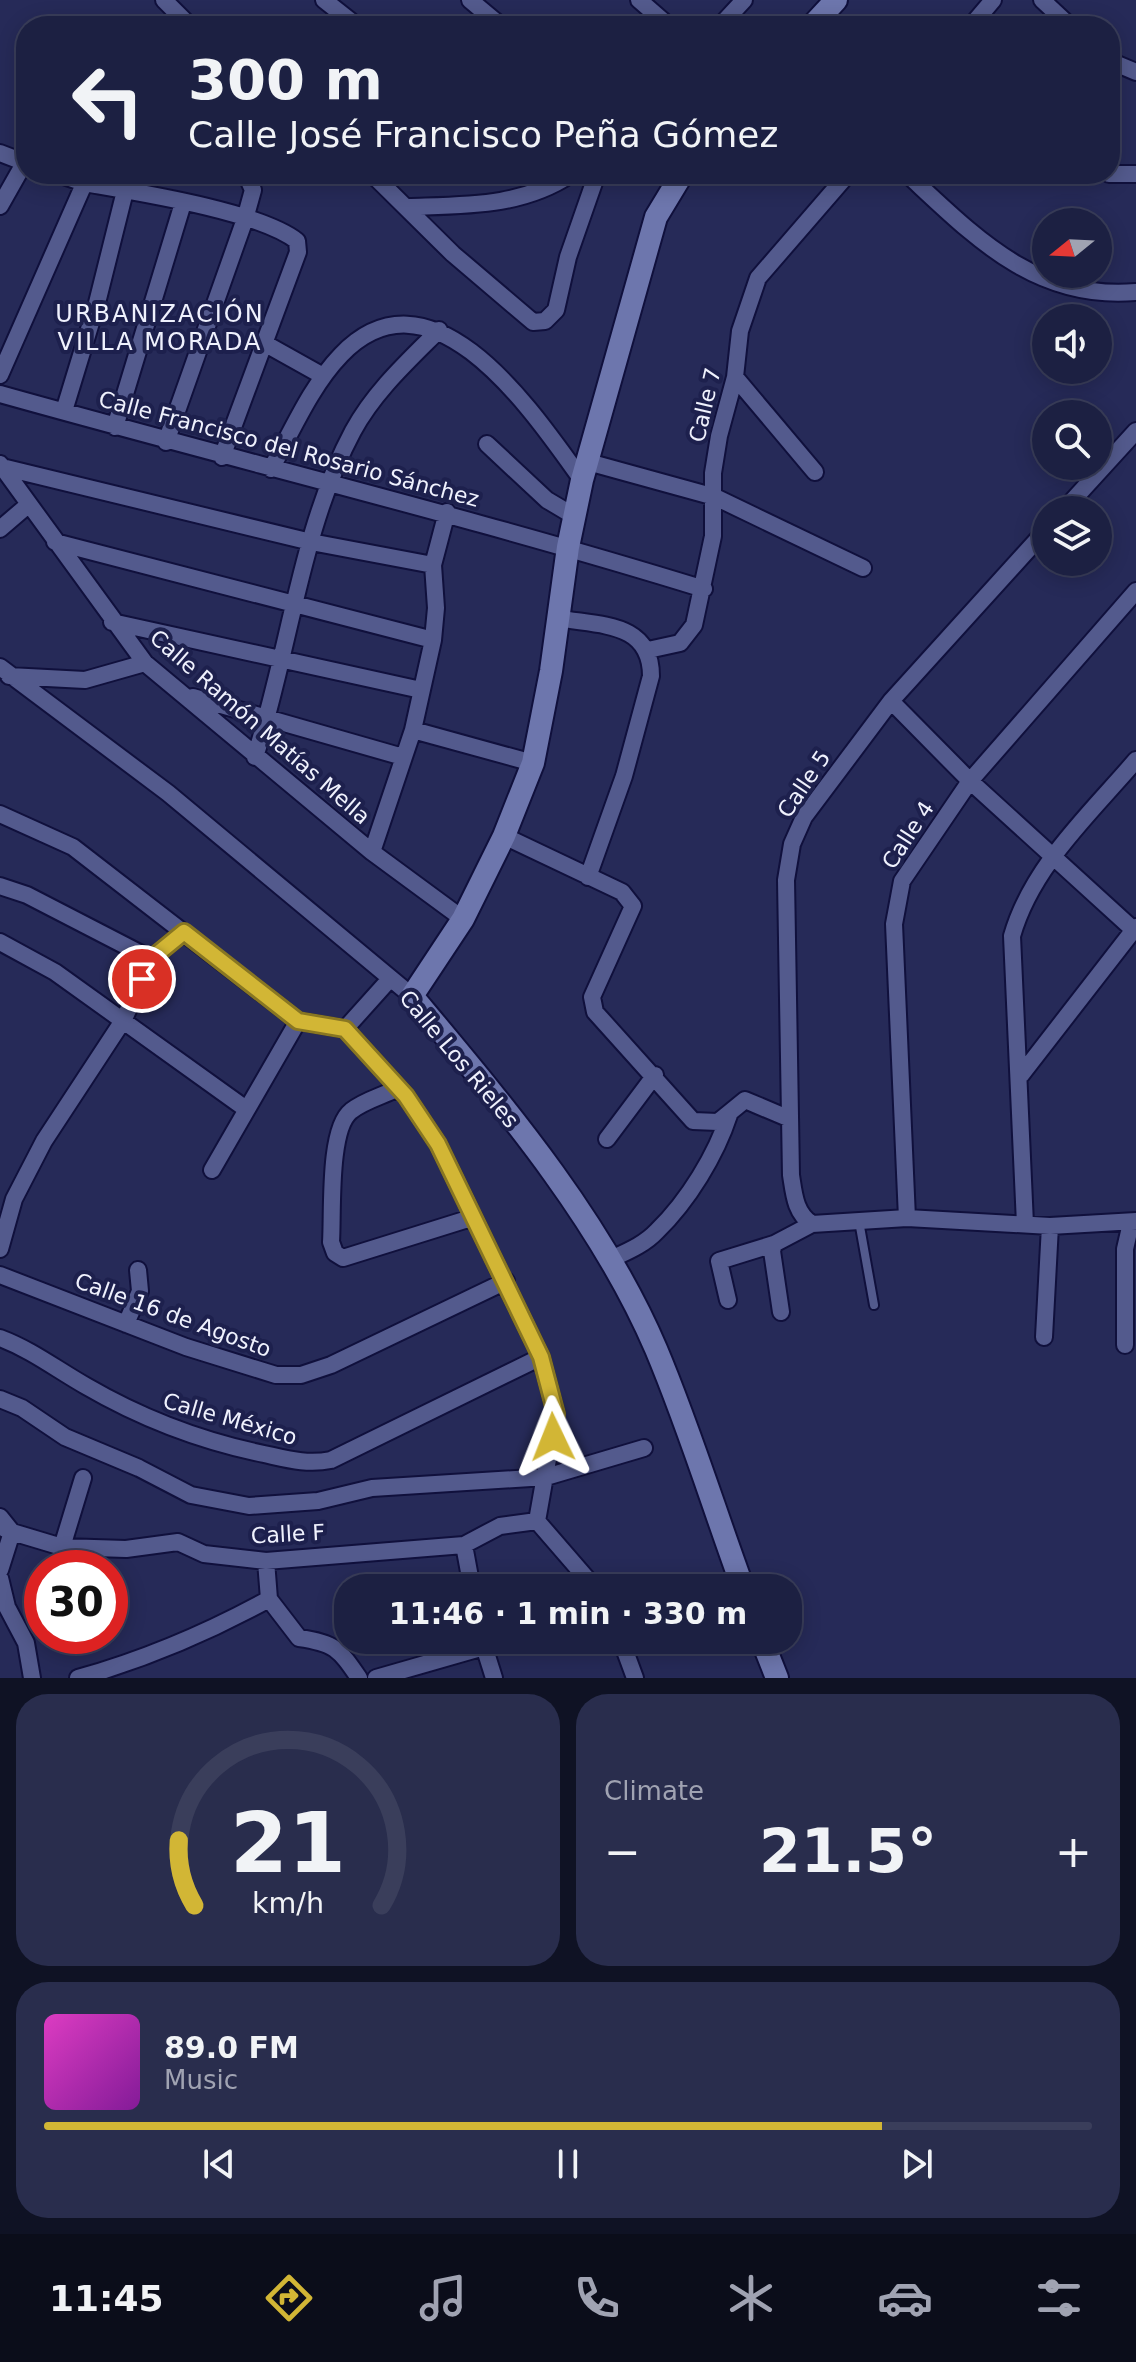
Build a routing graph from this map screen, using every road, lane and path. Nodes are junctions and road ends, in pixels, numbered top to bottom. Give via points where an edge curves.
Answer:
1 (164, 0) edge
2 (324, 0) edge
3 (470, 0) edge
4 (639, 0) edge
5 (744, 0) edge
6 (836, 0) edge
7 (993, 0) edge
8 (1042, 0) edge
9 (180, 16) edge
10 (344, 16) edge
11 (489, 16) edge
12 (657, 16) edge
13 (729, 16) edge
14 (821, 16) edge
15 (979, 16) edge
16 (1059, 16) edge
17 (16, 179) edge
18 (84, 184) edge
19 (102, 184) edge
20 (250, 184) edge
21 (383, 184) edge
22 (556, 184) edge
23 (594, 184) edge
24 (676, 184) edge
25 (839, 184) edge
26 (918, 184) edge
27 (125, 191) junction
28 (183, 203) junction
29 (0, 206) edge
30 (408, 207) junction
31 (245, 219) junction
32 (1136, 292) edge
33 (439, 330) junction
34 (264, 343) junction
35 (0, 375) edge
36 (323, 376) junction
37 (735, 377) junction
38 (0, 394) edge
39 (64, 411) junction
40 (115, 427) junction
41 (1136, 431) edge
42 (166, 442) junction
43 (487, 444) dead end
44 (222, 457) junction
45 (1, 466) edge
46 (271, 469) junction
47 (585, 471) junction
48 (815, 472) dead end
49 (330, 483) junction
50 (1077, 496) edge
51 (715, 497) junction
52 (28, 505) junction
53 (447, 512) junction
54 (574, 516) junction
55 (0, 529) edge
56 (55, 542) junction
57 (311, 542) junction
58 (1032, 545) edge
59 (568, 547) junction
60 (433, 565) junction
61 (863, 568) dead end
62 (704, 589) junction
63 (1136, 591) edge
64 (297, 604) junction
65 (557, 618) junction
66 (112, 622) junction
67 (433, 640) junction
68 (648, 650) junction
69 (283, 662) junction
70 (145, 663) junction
71 (3, 672) edge
72 (421, 690) junction
73 (186, 696) junction
74 (891, 701) junction
75 (267, 718) junction
76 (413, 730) junction
77 (255, 757) junction
78 (403, 757) junction
79 (1136, 760) edge
80 (533, 763) junction
81 (970, 781) junction
82 (0, 814) edge
83 (504, 836) junction
84 (372, 852) junction
85 (1052, 858) junction
86 (588, 877) junction
87 (0, 886) edge
88 (463, 919) junction
89 (1135, 929) edge
90 (184, 932) junction
91 (0, 942) edge
92 (151, 959) junction
93 (389, 980) junction
94 (412, 996) junction
95 (124, 1019) junction
96 (298, 1021) junction
97 (345, 1029) junction
98 (655, 1075) junction
99 (1021, 1075) junction
100 (396, 1089) junction
101 (246, 1109) junction
102 (729, 1115) junction
103 (790, 1119) junction
104 (607, 1139) dead end
105 (212, 1170) dead end
106 (471, 1218) junction
107 (907, 1218) junction
108 (859, 1221) junction
109 (1134, 1222) edge
110 (812, 1224) junction
111 (1025, 1224) junction
112 (1050, 1226) junction
113 (774, 1244) junction
114 (0, 1249) edge
115 (609, 1260) junction
116 (138, 1270) dead end
117 (0, 1275) edge
118 (506, 1281) junction
119 (728, 1300) dead end
120 (874, 1305) dead end
121 (781, 1312) dead end
122 (126, 1324) junction
123 (1044, 1337) dead end
124 (0, 1338) edge
125 (1125, 1345) dead end
126 (541, 1357) junction
127 (0, 1399) edge
128 (644, 1448) dead end
129 (546, 1477) junction
130 (83, 1478) dead end
131 (0, 1517) edge
132 (537, 1521) junction
133 (6, 1530) edge
134 (464, 1545) junction
135 (62, 1547) junction
136 (266, 1561) junction
137 (0, 1570) edge
138 (469, 1574) edge
139 (583, 1574) edge
140 (738, 1574) edge
141 (0, 1578) edge
142 (269, 1599) junction
143 (452, 1654) edge
144 (486, 1654) edge
145 (626, 1654) edge
146 (768, 1654) edge
147 (32, 1678) edge
148 (78, 1678) edge
149 (359, 1678) edge
150 (376, 1678) edge
151 (494, 1678) edge
152 (635, 1678) edge
153 (777, 1678) edge

1 - 9 street
2 - 10 street
3 - 11 street
4 - 12 street
5 - 13 street
6 - 14 street
7 - 15 street
8 - 16 street
17 - 29 street
18 - 35 street
19 - 27 street
20 - 31 street
21 - 30 street
22 - 30 street via 524,197
23 - 30 street via 556,310 545,321 533,322 453,254
24 - 47 street via 656,217
25 - 37 street, Calle 7 via 758,278 740,331
26 - 32 street via 992,252 1022,268 1087,289
27 - 28 street
27 - 39 street
28 - 31 street
28 - 40 street
31 - 34 street via 297,241 298,252
31 - 42 street
33 - 36 street via 394,322 355,342
33 - 47 street via 470,351
33 - 49 street via 373,400
34 - 36 street
34 - 44 street
36 - 46 street
37 - 48 street
37 - 51 street, Calle 7 via 719,436
38 - 39 street, Calle Francisco del Rosario Sánchez
39 - 40 street, Calle Francisco del Rosario Sánchez
40 - 42 street, Calle Francisco del Rosario Sánchez
41 - 50 street
42 - 44 street, Calle Francisco del Rosario Sánchez
43 - 54 street via 547,500
44 - 46 street, Calle Francisco del Rosario Sánchez
45 - 52 street, Calle Ramón Matías Mella
45 - 57 street
46 - 49 street, Calle Francisco del Rosario Sánchez
47 - 51 street
47 - 54 street
49 - 53 street, Calle Francisco del Rosario Sánchez
49 - 57 street
51 - 61 street
51 - 62 street, Calle 7
52 - 55 street
52 - 56 street, Calle Ramón Matías Mella
53 - 59 street, Calle Francisco del Rosario Sánchez
53 - 60 street
54 - 59 street
56 - 64 street
56 - 66 street, Calle Ramón Matías Mella
57 - 60 street
57 - 64 street
58 - 74 street, Calle 5
59 - 62 street, Calle Francisco del Rosario Sánchez
59 - 65 street
60 - 67 street
62 - 68 street, Calle 7 via 694,625 680,643
63 - 81 street, Calle 4
64 - 67 street
64 - 69 street
65 - 68 street via 627,631
65 - 80 street
66 - 69 street
66 - 70 street, Calle Ramón Matías Mella
67 - 72 street
68 - 86 street via 651,676 620,790
69 - 72 street
69 - 75 street
70 - 71 street via 85,680
70 - 73 street, Calle Ramón Matías Mella
71 - 93 street, Calle Los Rieles via 168,793
72 - 76 street
73 - 75 street
73 - 77 street, Calle Ramón Matías Mella
74 - 81 street
74 - 103 street, Calle 5 via 804,817 792,844 786,880
75 - 77 street
75 - 78 street
76 - 78 street
76 - 80 street
77 - 84 street, Calle Ramón Matías Mella
78 - 84 street
79 - 85 street
80 - 83 street
81 - 85 street
81 - 107 street, Calle 4 via 902,881 894,924
82 - 90 street via 73,847
83 - 86 street
83 - 88 street
84 - 88 street, Calle Ramón Matías Mella
85 - 89 street
85 - 99 street via 1019,913 1010,948
86 - 98 street via 622,892 633,906 592,997 595,1012
87 - 92 street
88 - 94 street
89 - 99 street
90 - 92 street
90 - 96 street
91 - 95 street
92 - 95 street
93 - 94 street, Calle Los Rieles
93 - 97 street
94 - 115 street, Calle Los Rieles via 493,1094
95 - 101 street
95 - 114 street via 44,1141 14,1199
96 - 97 street
96 - 101 street
97 - 100 street
98 - 102 street via 693,1121 718,1122
98 - 104 street
99 - 111 street
100 - 106 street via 438,1144
100 - 106 street via 344,1118 335,1166 335,1253 343,1258
101 - 105 street
102 - 103 street via 745,1100
102 - 115 street via 717,1148 667,1220 640,1245
103 - 110 street, Calle 5 via 796,1202
106 - 118 street
107 - 108 street
107 - 111 street
108 - 110 street
108 - 120 lane
109 - 112 street
109 - 125 street via 1125,1249
110 - 113 street
111 - 112 street
112 - 123 street
113 - 119 street via 719,1261
113 - 121 street
115 - 140 street, Calle Los Rieles via 655,1348
116 - 122 street via 140,1291
117 - 122 street, Calle 16 de Agosto
118 - 122 street, Calle 16 de Agosto via 301,1375 276,1375
118 - 126 street
124 - 126 street, Calle México via 30,1349 144,1417 242,1449 312,1464 331,1460
126 - 129 street via 556,1414
127 - 129 street via 65,1437 216,1502 287,1504 372,1488
128 - 129 street
129 - 132 street
130 - 135 street
131 - 133 street
132 - 134 street, Calle F via 500,1526
132 - 139 street
133 - 135 street, Calle F
133 - 137 street
134 - 136 street, Calle F
134 - 138 street
135 - 136 street, Calle F via 126,1549 178,1542 204,1554
136 - 142 street
141 - 147 street via 7,1607 26,1643
142 - 148 street via 137,1662
142 - 149 street via 299,1638 339,1649
143 - 150 street
144 - 151 street
145 - 152 street
146 - 153 street

